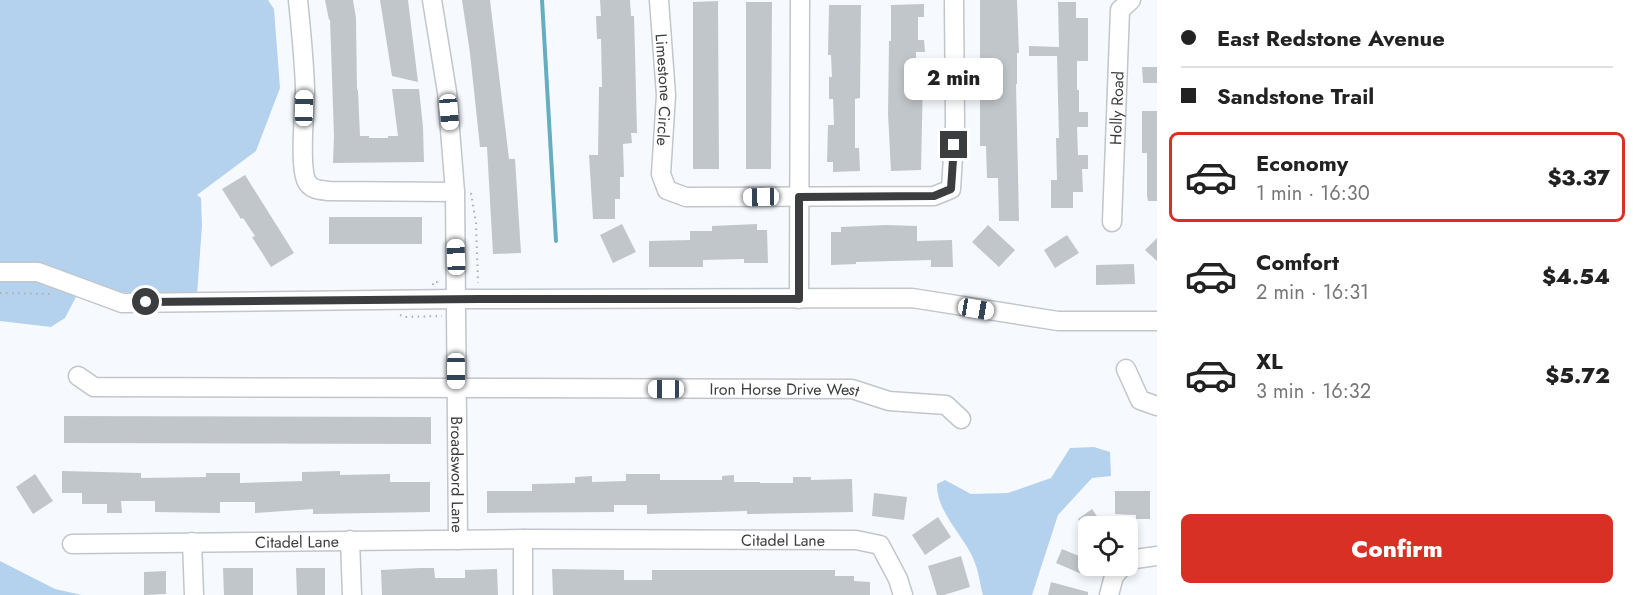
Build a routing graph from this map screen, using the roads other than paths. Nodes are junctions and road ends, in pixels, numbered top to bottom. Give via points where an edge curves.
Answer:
1 (298, 0) edge
2 (432, 0) edge
3 (659, 0) edge
4 (800, 0) edge
5 (954, 0) edge
6 (1131, 0) edge
7 (455, 192) junction
8 (799, 197) junction
9 (1112, 222) dead end
10 (0, 272) edge
11 (457, 299) junction
12 (799, 299) junction
13 (1157, 321) edge
14 (1126, 369) dead end
15 (78, 376) dead end
16 (456, 389) junction
17 (1157, 406) edge
18 (962, 419) dead end
19 (523, 539) junction
20 (350, 540) junction
21 (458, 540) junction
22 (192, 542) junction
23 (72, 544) dead end
24 (1157, 556) edge
25 (1138, 559) edge
26 (1114, 576) edge
27 (194, 595) edge
28 (351, 595) edge
29 (524, 595) edge
30 (903, 595) edge
31 (1109, 595) edge

1 - 7 street via 304,86 303,152 305,178 310,187 329,191
2 - 7 street, Broadsword Lane via 447,93
3 - 8 street, Limestone Circle via 666,95 661,174 667,190 686,197
4 - 8 street
5 - 8 street, Limestone Circle via 951,189 934,196
6 - 9 street, Holly Road via 1120,10
7 - 11 street, Broadsword Lane
8 - 12 street
10 - 11 street via 38,272 122,303
11 - 12 street
11 - 16 street, Broadsword Lane
12 - 13 street via 912,298 1058,321
14 - 17 street via 1140,400
15 - 16 street, Iron Horse Drive West via 94,387
16 - 18 street, Iron Horse Drive West via 852,389 889,401 946,405
16 - 21 street, Broadsword Lane
19 - 21 street, Citadel Lane
19 - 29 street
19 - 30 street, Citadel Lane via 856,540 880,545
20 - 21 street, Citadel Lane
20 - 22 street, Citadel Lane
20 - 28 street
22 - 23 street, Citadel Lane
22 - 27 street
24 - 25 street
26 - 31 street

